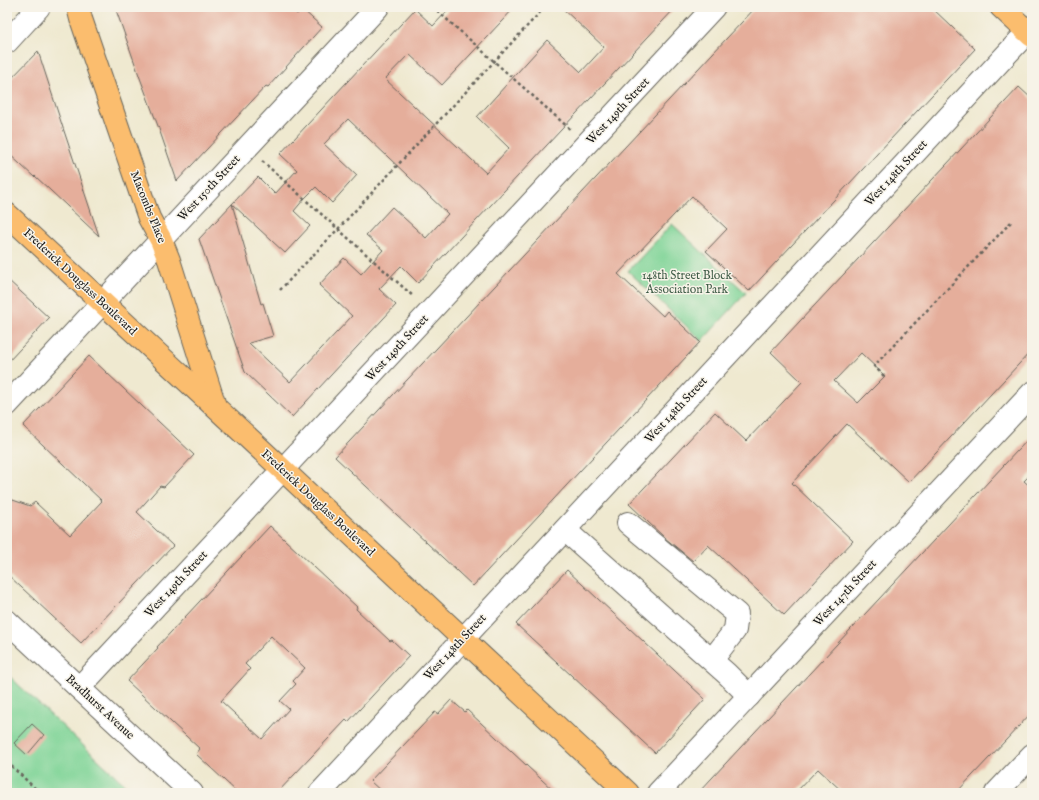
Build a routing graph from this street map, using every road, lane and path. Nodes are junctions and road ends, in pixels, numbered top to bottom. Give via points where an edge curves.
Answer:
1 (39, 7) edge
2 (78, 7) edge
3 (378, 7) edge
4 (433, 7) edge
5 (544, 7) edge
6 (714, 7) edge
7 (1001, 7) edge
8 (1031, 32) edge
9 (7, 42) edge
10 (494, 61) junction
11 (570, 129) dead end
12 (260, 158) dead end
13 (7, 214) edge
14 (1011, 222) dead end
15 (338, 229) junction
16 (161, 240) junction
17 (280, 290) dead end
18 (414, 297) dead end
19 (102, 303) junction
20 (884, 376) dead end
21 (1032, 393) edge
22 (7, 405) edge
23 (215, 407) junction
24 (283, 470) junction
25 (628, 523) dead end
26 (565, 530) junction
27 (7, 620) edge
28 (463, 640) junction
29 (712, 660) junction
30 (79, 688) junction
31 (749, 696) junction
32 (1032, 755) edge
33 (7, 762) edge
34 (40, 793) edge
35 (192, 793) edge
36 (320, 793) edge
37 (628, 793) edge
38 (658, 793) edge
39 (996, 793) edge

1 - 9 street
2 - 16 main road, Macombs Place via 149,218
3 - 16 street, West 150th Street
4 - 10 path
5 - 10 path
6 - 24 street, West 149th Street
7 - 8 main road
8 - 26 street, West 148th Street
10 - 11 path
10 - 15 path
12 - 15 path
13 - 19 main road, Frederick Douglass Boulevard
14 - 20 path via 874,366
15 - 17 path
15 - 18 path
16 - 19 street, West 150th Street
16 - 23 main road, Macombs Place
19 - 22 street, West 150th Street
19 - 23 main road, Frederick Douglass Boulevard
21 - 31 street, West 147th Street
23 - 24 main road, Frederick Douglass Boulevard
24 - 28 main road, Frederick Douglass Boulevard
24 - 30 street, West 149th Street
25 - 29 street via 737,614 735,630
26 - 28 street, West 148th Street
26 - 29 street
27 - 30 street, Bradhurst Avenue
28 - 36 street, West 148th Street
28 - 37 main road, Frederick Douglass Boulevard
29 - 31 street
30 - 35 street, Bradhurst Avenue
31 - 38 street, West 147th Street
32 - 39 street
33 - 34 path

